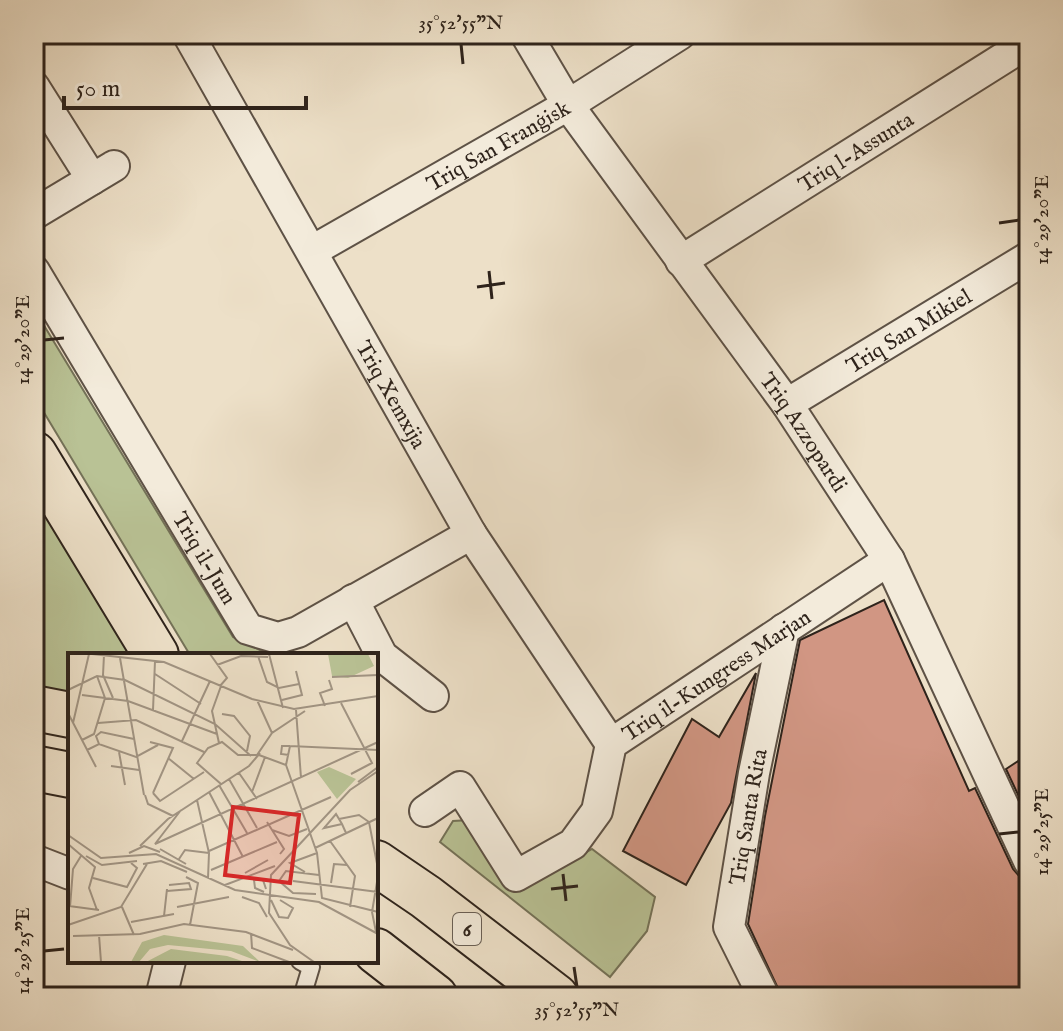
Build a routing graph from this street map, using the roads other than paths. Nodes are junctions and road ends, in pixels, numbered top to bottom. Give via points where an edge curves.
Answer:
1 (188, 34) edge
2 (526, 34) edge
3 (680, 34) edge
4 (1023, 34) edge
5 (1029, 43) edge
6 (34, 87) edge
7 (568, 105) junction
8 (34, 214) edge
9 (312, 251) junction
10 (1029, 257) edge
11 (681, 261) junction
12 (34, 271) edge
13 (787, 404) junction
14 (34, 454) edge
15 (471, 534) junction
16 (889, 560) junction
17 (353, 600) junction
18 (784, 629) junction
19 (155, 653) edge
20 (433, 696) dead end
21 (34, 708) edge
22 (68, 715) edge
23 (611, 744) junction
24 (34, 768) edge
25 (34, 776) edge
26 (68, 776) edge
27 (68, 776) edge
28 (425, 811) dead end
29 (34, 860) edge
30 (1029, 861) edge
31 (378, 864) edge
32 (68, 873) edge
33 (378, 953) edge
34 (170, 963) edge
35 (304, 963) edge
36 (161, 997) edge
37 (302, 997) edge
38 (435, 997) edge
39 (556, 997) edge
40 (764, 997) edge

1 - 9 street, Triq Xemxija
2 - 7 street, Triq Azzopardi
3 - 7 street, Triq San Franġisk
4 - 5 street
5 - 11 street, Triq l-Assunta
6 - 8 street via 103,172
7 - 9 street, Triq San Franġisk
7 - 11 street, Triq Azzopardi
9 - 15 street, Triq Xemxija
10 - 13 street, Triq San Mikiel
11 - 13 street, Triq Azzopardi
12 - 17 street, Triq il-Jum via 248,629 278,638 301,636
13 - 16 street, Triq Azzopardi
14 - 19 highway
15 - 17 street, Triq il-Jum
15 - 23 street, Triq Xemxija
16 - 18 street, Triq il-Kungress Marjan
16 - 30 street, Triq Azzopardi
17 - 20 street via 382,656
18 - 23 street, Triq il-Kungress Marjan
18 - 40 street, Triq Santa Rita via 729,927
21 - 22 highway
23 - 28 street, Triq il-Kungress Marjan via 597,811 573,844 516,876 460,787
24 - 26 highway
25 - 27 highway
29 - 32 street
31 - 39 highway, 6
33 - 38 highway
34 - 36 street
35 - 37 lane via 311,967

